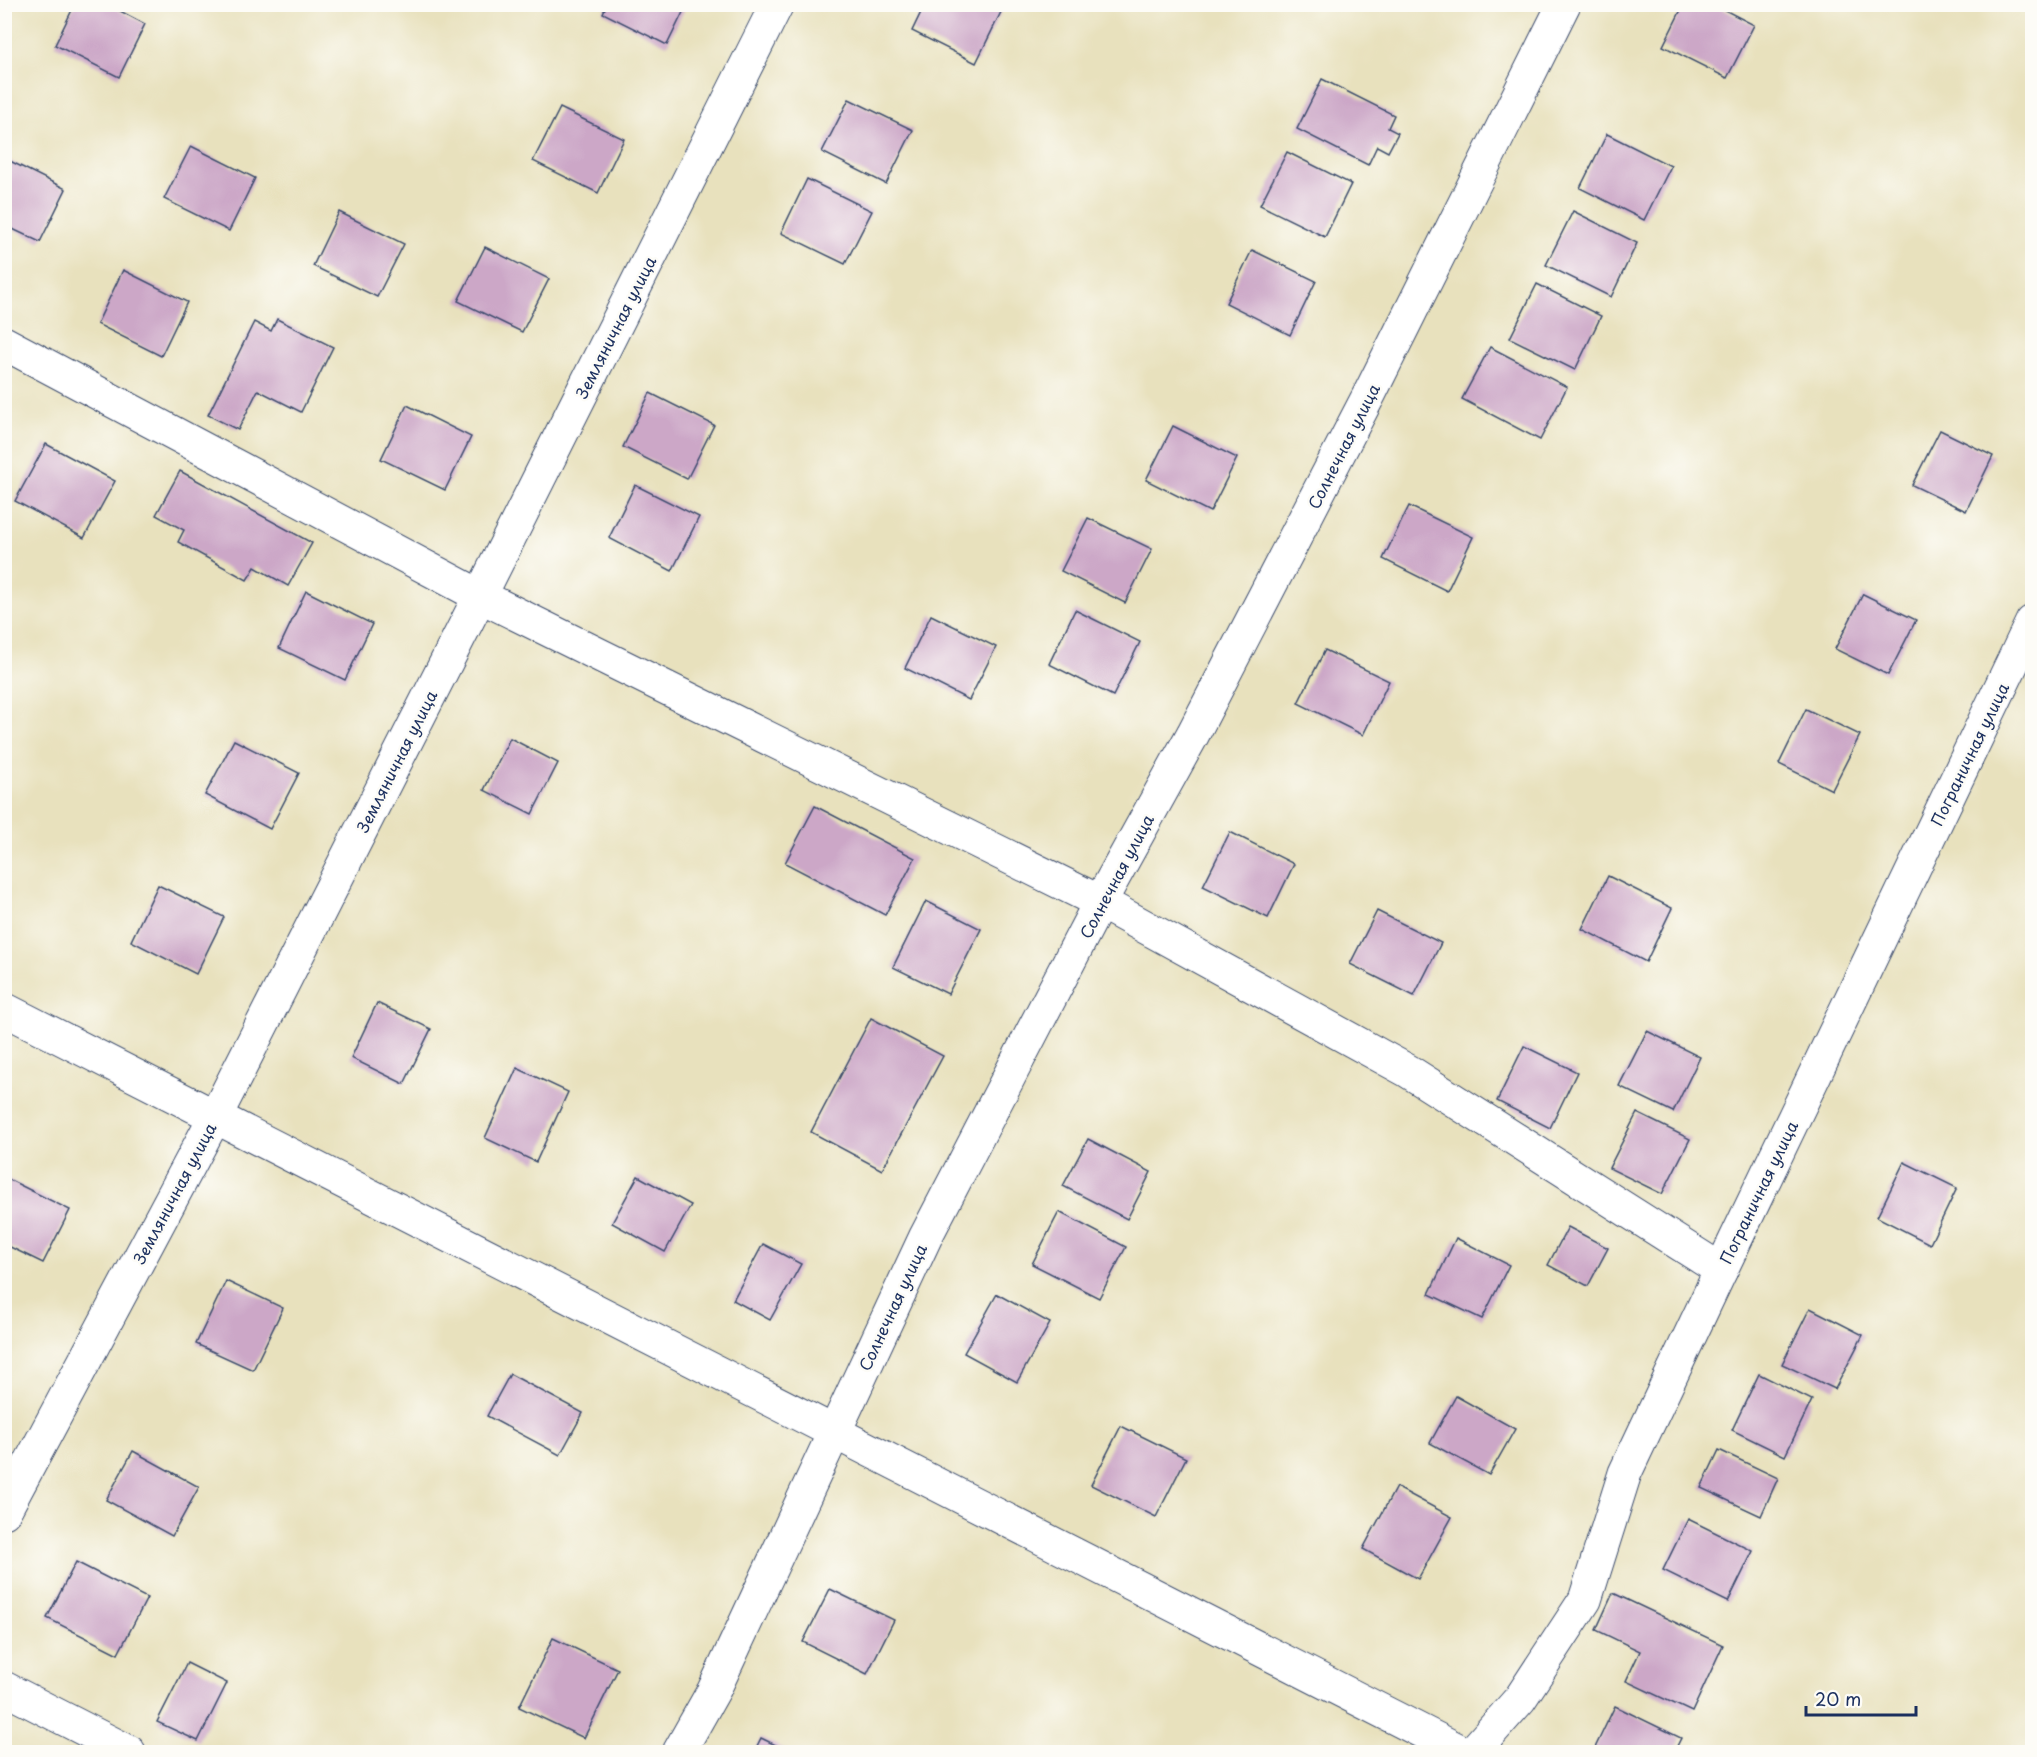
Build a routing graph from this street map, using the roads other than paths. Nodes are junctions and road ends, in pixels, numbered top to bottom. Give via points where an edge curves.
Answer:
1 (777, 4) edge
2 (1564, 4) edge
3 (4, 343) edge
4 (480, 596) junction
5 (2032, 622) edge
6 (1100, 902) junction
7 (4, 1009) edge
8 (216, 1115) junction
9 (1720, 1270) junction
10 (833, 1431) junction
11 (4, 1512) edge
12 (4, 1688) edge
13 (129, 1752) edge
14 (679, 1752) edge
15 (1462, 1752) edge
16 (1473, 1752) edge

1 - 4 street, Земляничная улица
2 - 6 street, Солнечная улица via 1370,393 1193,734
3 - 4 street
4 - 6 street
4 - 8 street, Земляничная улица
5 - 9 street, Пограничная улица
6 - 9 street via 1408,1071
6 - 10 street, Солнечная улица via 926,1236
7 - 8 street
8 - 10 street
8 - 11 street, Земляничная улица
9 - 16 street, Пограничная улица via 1625,1473 1585,1600 1520,1699
10 - 14 street, Солнечная улица via 714,1690
10 - 15 street
12 - 13 street

